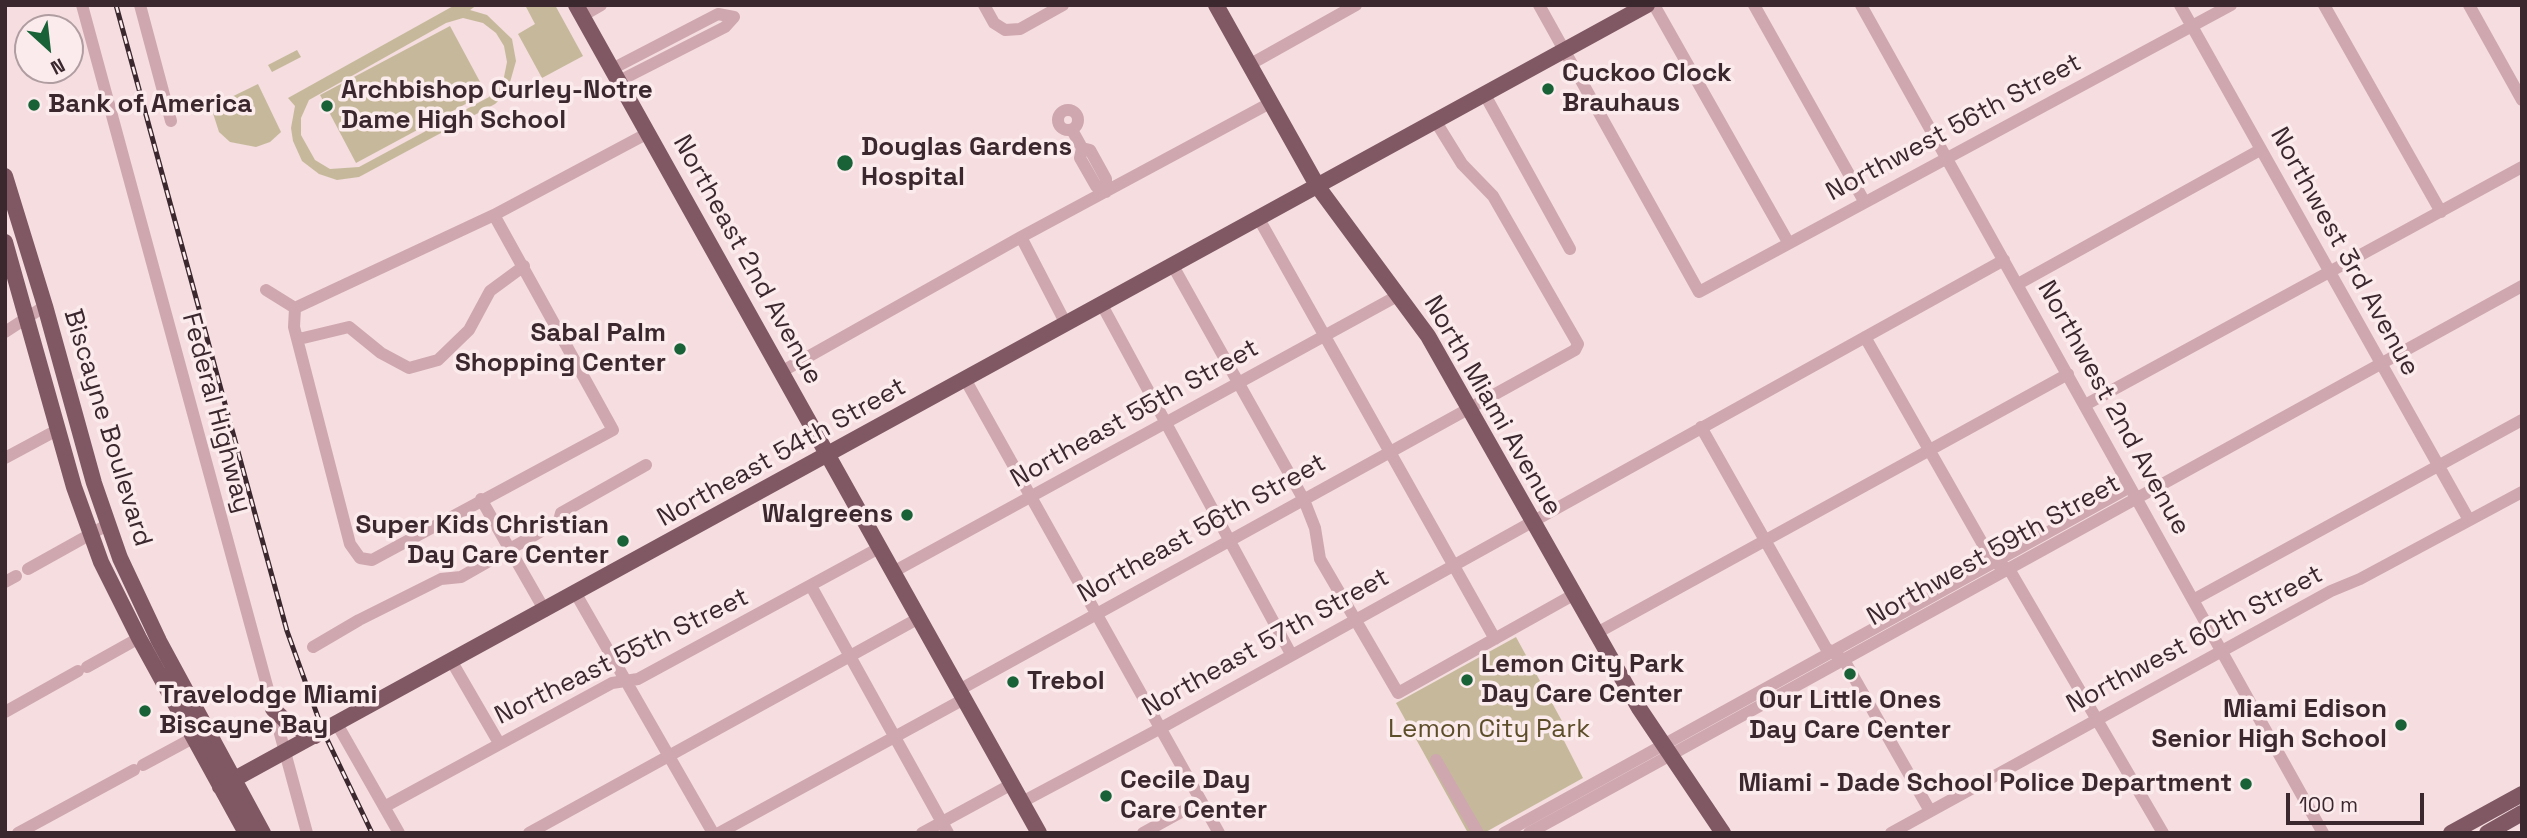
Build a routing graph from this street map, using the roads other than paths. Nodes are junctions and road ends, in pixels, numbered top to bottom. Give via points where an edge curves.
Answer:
1 (82, 5) edge
2 (140, 5) edge
3 (601, 5) edge
4 (984, 5) edge
5 (1063, 5) edge
6 (1216, 5) edge
7 (1356, 5) edge
8 (1539, 5) edge
9 (1647, 5) edge
10 (1654, 5) edge
11 (1754, 5) edge
12 (1861, 5) edge
13 (2180, 5) edge
14 (2231, 5) edge
15 (2324, 5) edge
16 (2469, 5) edge
17 (579, 10) edge
18 (699, 23) junction
19 (2192, 26) junction
20 (706, 36) junction
21 (1565, 51) junction
22 (1249, 65) junction
23 (616, 75) junction
24 (1485, 95) junction
25 (2522, 100) edge
26 (1270, 103) junction
27 (171, 121) dead end
28 (1436, 122) junction
29 (1072, 130) dead end
30 (648, 133) junction
31 (2260, 150) junction
32 (1948, 159) junction
33 (2522, 167) edge
34 (5, 176) edge
35 (1318, 187) junction
36 (1106, 192) junction
37 (1864, 201) junction
38 (2441, 212) junction
39 (494, 215) junction
40 (1259, 219) junction
41 (1021, 237) junction
42 (5, 242) edge
43 (1788, 242) junction
44 (1570, 249) dead end
45 (2004, 260) junction
46 (524, 266) junction
47 (1173, 266) junction
48 (2328, 272) junction
49 (2018, 284) junction
50 (2522, 286) edge
51 (267, 290) dead end
52 (1399, 295) junction
53 (1102, 305) junction
54 (46, 306) junction
55 (295, 308) junction
56 (29, 317) junction
57 (1066, 324) junction
58 (5, 330) edge
59 (1325, 335) junction
60 (1865, 337) junction
61 (299, 339) junction
62 (2380, 363) junction
63 (781, 372) junction
64 (2068, 374) junction
65 (965, 379) junction
66 (1239, 382) junction
67 (2085, 405) junction
68 (1468, 409) junction
69 (2522, 420) edge
70 (1165, 423) junction
71 (1701, 426) junction
72 (59, 429) junction
73 (1928, 449) junction
74 (1390, 452) junction
75 (828, 455) junction
76 (5, 458) edge
77 (646, 465) dead end
78 (2439, 467) junction
79 (2134, 492) junction
80 (2522, 492) edge
81 (1032, 497) junction
82 (481, 499) junction
83 (1304, 500) junction
84 (2469, 520) junction
85 (1531, 522) junction
86 (107, 524) junction
87 (91, 535) junction
88 (1231, 541) junction
89 (1763, 542) junction
90 (510, 548) junction
91 (879, 548) junction
92 (1993, 562) junction
93 (1455, 565) junction
94 (28, 569) dead end
95 (2009, 569) junction
96 (893, 572) junction
97 (811, 586) junction
98 (576, 594) junction
99 (1573, 595) junction
100 (2193, 600) junction
101 (545, 611) junction
102 (1095, 614) junction
103 (919, 618) junction
104 (1356, 619) junction
105 (1595, 634) junction
106 (139, 638) junction
107 (1495, 639) junction
108 (313, 647) dead end
109 (2222, 651) junction
110 (1829, 653) junction
111 (1291, 654) junction
112 (849, 656) junction
113 (1844, 660) junction
114 (452, 662) junction
115 (626, 679) junction
116 (962, 694) junction
117 (273, 709) junction
118 (5, 712) edge
119 (2097, 718) junction
120 (337, 724) junction
121 (1161, 728) junction
122 (315, 736) junction
123 (896, 736) junction
124 (193, 738) junction
125 (499, 743) junction
126 (1668, 750) junction
127 (285, 752) junction
128 (670, 757) junction
129 (1436, 760) dead end
130 (227, 784) junction
131 (1012, 784) junction
132 (2522, 794) edge
133 (1201, 801) junction
134 (1022, 802) junction
135 (384, 807) junction
136 (1930, 811) junction
137 (2522, 813) edge
138 (2481, 816) junction
139 (1914, 827) edge
140 (945, 828) edge
141 (2489, 832) edge
142 (18, 833) edge
143 (246, 833) edge
144 (263, 833) edge
145 (307, 833) edge
146 (399, 833) edge
147 (529, 833) edge
148 (713, 833) edge
149 (719, 833) edge
150 (922, 833) edge
151 (1040, 833) edge
152 (1143, 833) edge
153 (1219, 833) edge
154 (1478, 833) edge
155 (1504, 833) edge
156 (1529, 833) edge
157 (1723, 833) edge
158 (1891, 833) edge
159 (2163, 833) edge
160 (2323, 833) edge
161 (2451, 833) edge

1 - 117 street, Federal Highway
2 - 27 street
3 - 17 street
4 - 5 street via 994,23 1005,30 1020,29
6 - 22 main road, North Miami Avenue
7 - 22 street
8 - 21 street
9 - 21 main road, Northeast 54th Street
10 - 43 street
11 - 37 street
12 - 32 street, Northwest 2nd Avenue
13 - 19 street, Northwest 3rd Avenue
14 - 19 street, Northwest 56th Street
15 - 38 street
16 - 25 street
17 - 23 main road, Northeast 2nd Avenue
18 - 20 street
18 - 20 street via 718,14 734,18
18 - 23 street
19 - 31 street, Northwest 3rd Avenue
19 - 32 street, Northwest 56th Street
20 - 23 street
21 - 24 main road, Northeast 54th Street
21 - 43 street, Northwest 56th Street via 1699,292
22 - 26 main road, North Miami Avenue
23 - 30 main road, Northeast 2nd Avenue
24 - 28 main road, Northeast 54th Street
24 - 44 street
26 - 35 main road, North Miami Avenue
26 - 36 street
28 - 35 main road, Northeast 54th Street
28 - 68 street via 1462,164 1493,196 1578,344 1575,350
29 - 36 street via 1106,179
30 - 39 street
30 - 63 main road, Northeast 2nd Avenue
31 - 48 street, Northwest 3rd Avenue
31 - 49 street
32 - 37 street, Northwest 56th Street
32 - 45 street, Northwest 2nd Avenue
33 - 38 street
34 - 54 main road, Biscayne Boulevard
35 - 40 main road, Northeast 54th Street
35 - 52 main road, North Miami Avenue
36 - 41 street
37 - 43 street, Northwest 56th Street
38 - 48 street
39 - 46 street
39 - 55 street
40 - 47 main road, Northeast 54th Street
40 - 59 street
41 - 57 street
41 - 63 street
42 - 56 main road, Biscayne Boulevard
45 - 49 street, Northwest 2nd Avenue
45 - 60 street, Northeast 57th Street
46 - 61 street via 490,291 469,330 438,360 408,368 349,327
46 - 82 street via 613,430
47 - 53 main road, Northeast 54th Street
47 - 66 street
48 - 62 street, Northwest 3rd Avenue
48 - 67 street
49 - 64 street, Northwest 2nd Avenue
50 - 62 street, Northwest 59th Street
51 - 55 street
52 - 59 street, Northeast 55th Street
52 - 68 main road, North Miami Avenue via 1428,336
53 - 57 main road, Northeast 54th Street
53 - 70 street
54 - 56 street
54 - 86 main road, Biscayne Boulevard
55 - 61 street
56 - 58 street
56 - 72 main road, Biscayne Boulevard
57 - 65 main road, Northeast 54th Street
59 - 66 street, Northeast 55th Street
59 - 74 street
60 - 71 street, Northeast 57th Street
60 - 73 street
61 - 82 street via 350,544 360,558 372,560
62 - 78 street, Northwest 3rd Avenue
62 - 79 street, Northwest 59th Street
63 - 75 main road, Northeast 2nd Avenue
64 - 67 street, Northwest 2nd Avenue
64 - 73 street
65 - 75 main road, Northeast 54th Street
65 - 81 street
66 - 70 street, Northeast 55th Street
66 - 83 street
67 - 79 street, Northwest 2nd Avenue
68 - 74 street, Northeast 56th Street
68 - 85 main road, North Miami Avenue
69 - 78 street
70 - 81 street, Northeast 55th Street
70 - 88 street
71 - 85 street, Northeast 57th Street
71 - 89 street
72 - 76 street
72 - 87 main road, Biscayne Boulevard
73 - 89 street
73 - 92 street
74 - 83 street, Northeast 56th Street
74 - 93 street
75 - 91 main road, Northeast 2nd Avenue
75 - 98 main road, Northeast 54th Street
77 - 90 street
78 - 84 street, Northwest 3rd Avenue
78 - 100 street
79 - 92 street, Northwest 59th Street
79 - 95 street, Northwest 59th Street
79 - 100 street, Northwest 2nd Avenue
80 - 84 street, Northwest 60th Street
81 - 96 street, Northeast 55th Street
81 - 102 street
82 - 90 street
83 - 88 street, Northeast 56th Street
83 - 104 street via 1320,559
84 - 109 street, Northwest 60th Street
85 - 93 street, Northeast 57th Street
85 - 99 main road, North Miami Avenue
86 - 87 street
86 - 130 main road, Biscayne Boulevard via 144,613
87 - 94 street
87 - 106 main road, Biscayne Boulevard
88 - 102 street, Northeast 56th Street
88 - 111 street
89 - 105 street
89 - 110 street
90 - 101 street
90 - 108 street via 461,577 441,579
91 - 96 main road, Northeast 2nd Avenue
91 - 97 street, Northeast 55th Street
92 - 95 street
92 - 110 street, Northwest 59th Street
93 - 104 street, Northeast 57th Street
93 - 107 street
95 - 113 street, Northwest 59th Street
95 - 119 street
96 - 103 main road, Northeast 2nd Avenue
97 - 112 street
97 - 115 street, Northeast 55th Street via 638,679
98 - 101 main road, Northeast 54th Street
98 - 115 street
99 - 105 main road, North Miami Avenue
99 - 107 street
100 - 109 street, Northwest 2nd Avenue
101 - 114 main road, Northeast 54th Street
102 - 116 street, Northeast 56th Street
102 - 121 street
103 - 112 street
103 - 116 main road, Northeast 2nd Avenue
104 - 107 street via 1398,693
104 - 111 street, Northeast 57th Street
105 - 126 main road, North Miami Avenue
106 - 118 street
106 - 124 main road, Biscayne Boulevard
109 - 119 street, Northwest 60th Street
109 - 160 street, Northwest 2nd Avenue
110 - 113 street
110 - 126 street, Northwest 59th Street
111 - 121 street, Northeast 57th Street
112 - 123 street
112 - 128 street
113 - 126 street, Northwest 59th Street
113 - 136 street
114 - 120 main road, Northeast 54th Street
114 - 125 street
115 - 125 street, Northeast 55th Street via 612,682
115 - 128 street
116 - 123 street, Northeast 56th Street
116 - 131 main road, Northeast 2nd Avenue
117 - 122 main road via 289,724
117 - 127 street, Federal Highway
119 - 136 street, Northwest 60th Street
119 - 159 street
120 - 122 main road, Northeast 54th Street
120 - 135 street
121 - 133 street
121 - 134 street, Northeast 57th Street
122 - 127 main road, Northeast 54th Street
123 - 140 street
123 - 149 street, Northeast 56th Street
124 - 130 main road, Biscayne Boulevard
124 - 142 street
125 - 135 street, Northeast 55th Street
126 - 155 street
126 - 156 street
126 - 157 main road, North Miami Avenue
127 - 130 main road, Northeast 54th Street
127 - 145 street, Federal Highway
128 - 147 street
128 - 148 street
129 - 154 street
130 - 143 main road, Biscayne Boulevard
130 - 144 main road, Biscayne Boulevard
131 - 134 main road, Northeast 2nd Avenue
131 - 140 street
132 - 138 main road
133 - 152 street
133 - 153 street
134 - 151 main road, Northeast 2nd Avenue
135 - 146 street
136 - 139 street, Northwest 60th Street
137 - 141 main road
138 - 141 street
138 - 161 main road
139 - 158 street, Northwest 60th Street
140 - 150 street

